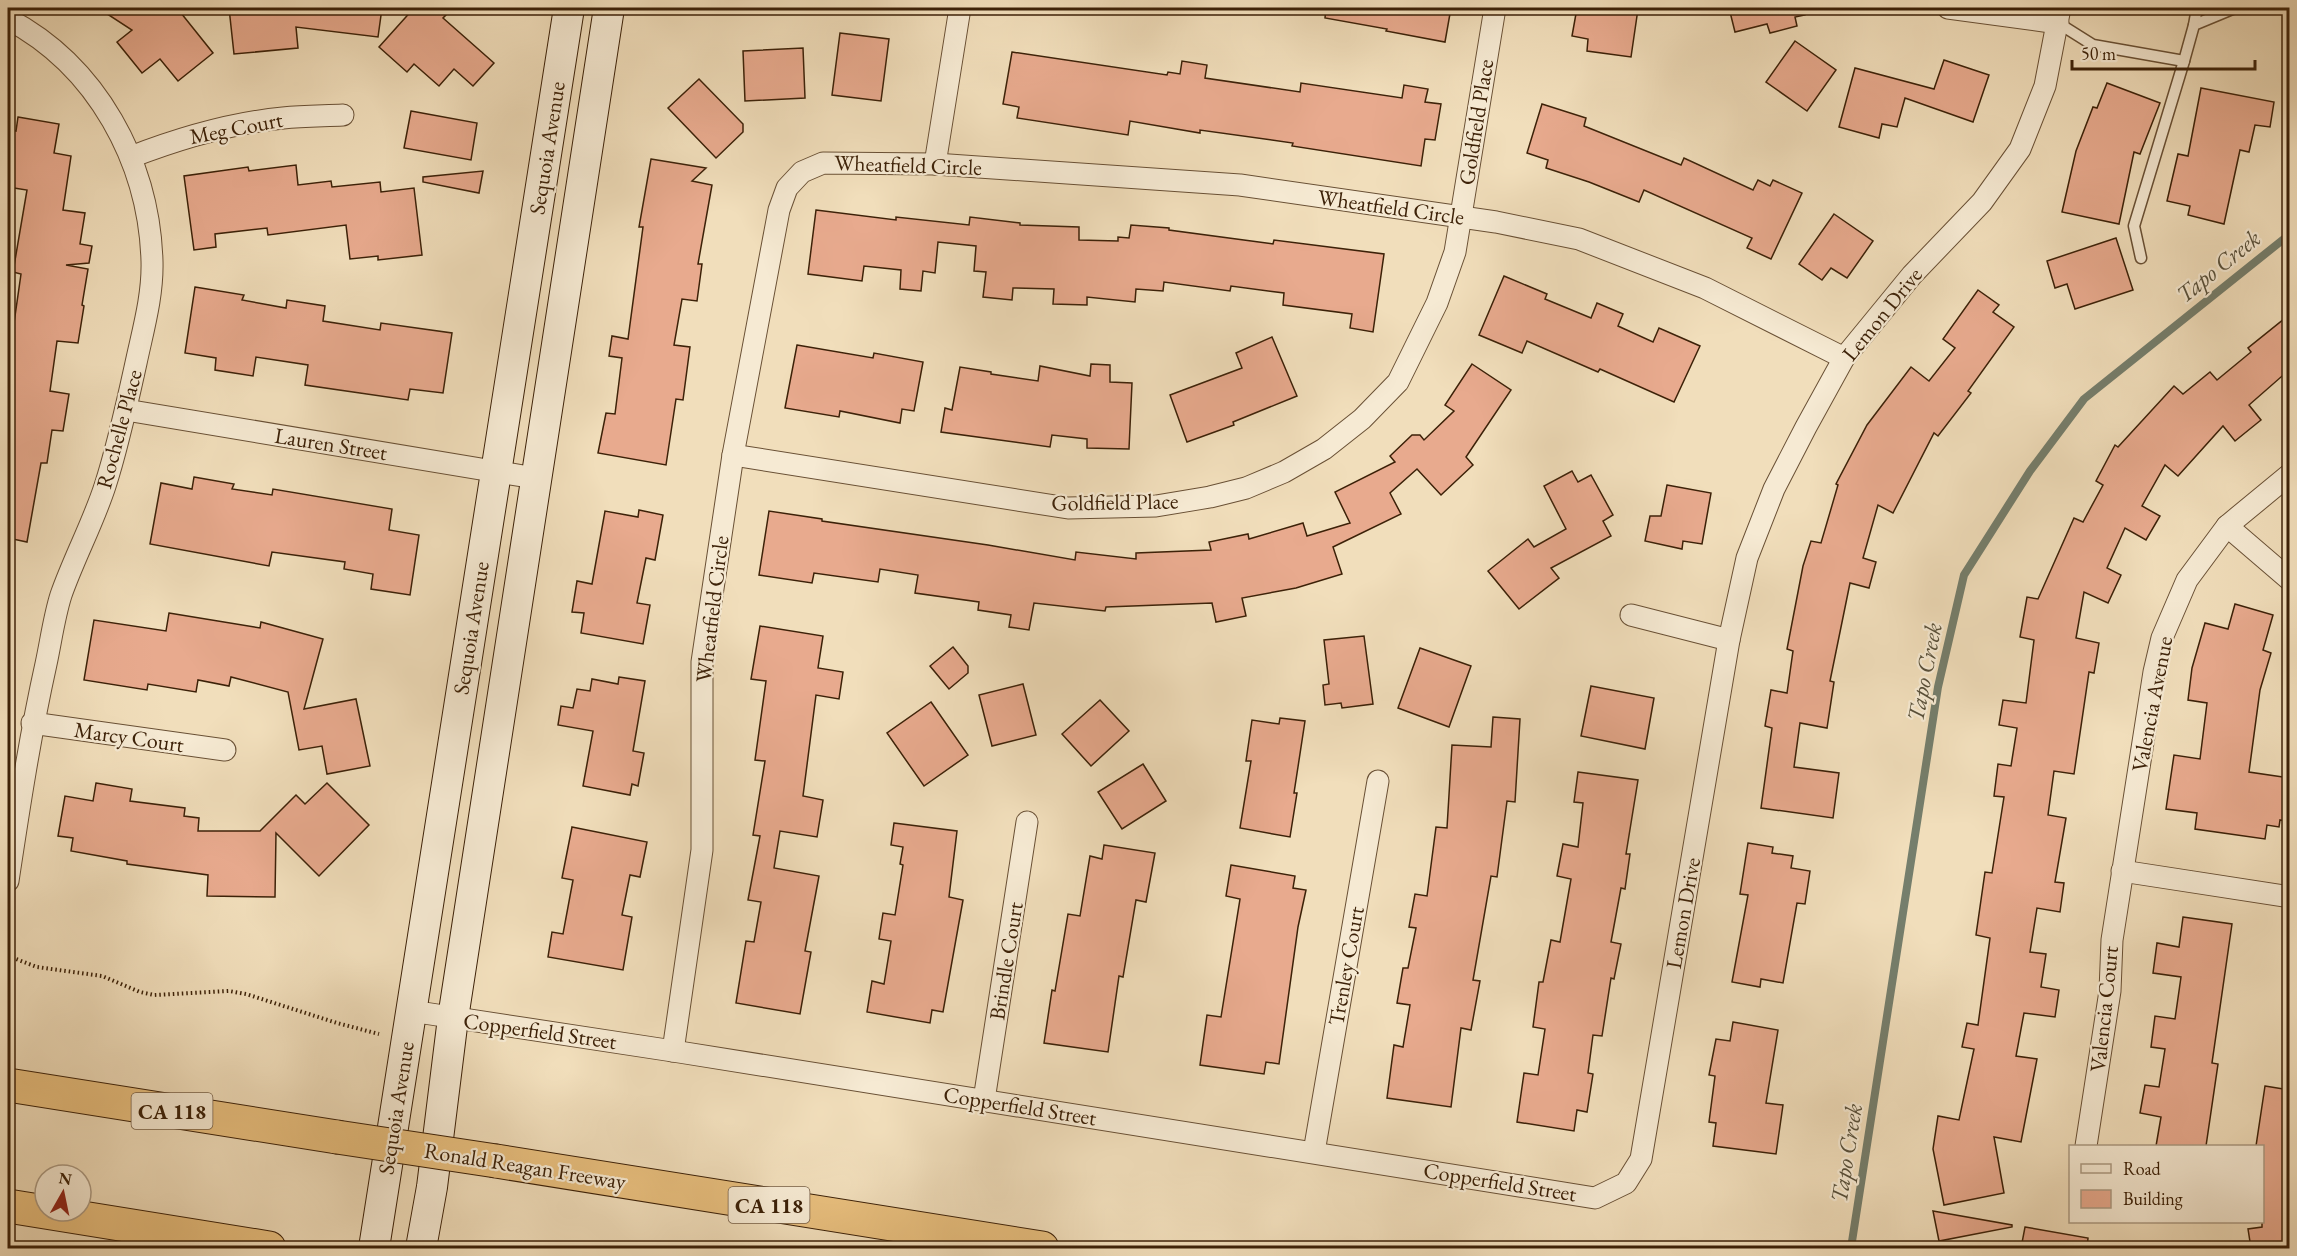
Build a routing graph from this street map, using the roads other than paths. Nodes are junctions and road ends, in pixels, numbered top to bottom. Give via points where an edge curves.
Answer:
1 (569, 8) edge
2 (609, 8) edge
3 (960, 8) edge
4 (1495, 8) edge
5 (1948, 8) edge
6 (2197, 8) edge
7 (2235, 8) edge
8 (2059, 15) edge
9 (8, 19) edge
10 (2194, 25) junction
11 (2184, 61) junction
12 (343, 115) dead end
13 (131, 157) junction
14 (935, 164) junction
15 (1461, 218) junction
16 (2141, 258) dead end
17 (1844, 358) junction
18 (126, 410) junction
19 (733, 455) junction
20 (496, 471) junction
21 (2289, 474) edge
22 (535, 478) junction
23 (2227, 526) junction
24 (2289, 580) edge
25 (1631, 615) dead end
26 (1729, 639) junction
27 (33, 723) junction
28 (225, 750) dead end
29 (1378, 781) dead end
30 (1027, 822) dead end
31 (2122, 871) junction
32 (8, 881) edge
33 (2289, 897) edge
34 (411, 1011) junction
35 (453, 1018) junction
36 (673, 1051) junction
37 (8, 1085) edge
38 (984, 1100) junction
39 (2086, 1145) edge
40 (1314, 1152) junction
41 (1626, 1183) joint
42 (8, 1206) edge
43 (269, 1248) edge
44 (374, 1248) edge
45 (421, 1248) edge
46 (1042, 1248) edge

1 - 20 main road, Sequoia Avenue
2 - 22 main road, Sequoia Avenue
3 - 14 street
4 - 15 street, Goldfield Place
5 - 8 street
6 - 10 lane
7 - 10 lane
8 - 11 lane via 2093,45
8 - 17 street, Lemon Drive via 2045,86 2020,148 1982,202 1912,275
9 - 13 street, Rochelle Place via 53,49 88,85 114,122
10 - 11 lane
11 - 16 lane via 2134,226
12 - 13 street, Meg Court via 283,118 225,127
13 - 18 street, Rochelle Place via 148,212 152,263 150,300
14 - 15 street, Wheatfield Circle via 1240,185
14 - 19 street, Wheatfield Circle via 823,163 802,172 787,188 779,210
15 - 17 street, Wheatfield Circle via 1579,239 1705,288
15 - 19 street, Goldfield Place via 1455,252 1437,303 1398,382 1362,420 1324,449 1246,488 1156,506 1068,508
17 - 26 street, Lemon Drive via 1774,489 1747,558
18 - 20 street, Lauren Street
18 - 27 street, Rochelle Place via 105,487 61,596
19 - 36 street, Wheatfield Circle via 702,662 702,850
20 - 22 street, Lauren Street
20 - 34 main road, Sequoia Avenue
21 - 23 street, Valencia Avenue
22 - 35 main road, Sequoia Avenue
23 - 24 street
23 - 31 street, Valencia Avenue via 2187,580 2162,638
25 - 26 street
26 - 41 street, Lemon Drive via 1641,1159
27 - 28 street, Marcy Court
27 - 32 street, Rochelle Place
29 - 40 street, Trenley Court
30 - 38 street, Brindle Court
31 - 33 street
31 - 39 street, Valencia Court via 2112,940 2110,991
34 - 35 street, Copperfield Street
34 - 44 main road, Sequoia Avenue
35 - 36 street, Copperfield Street
35 - 45 main road, Sequoia Avenue
36 - 38 street, Copperfield Street
37 - 46 highway, Ronald Reagan Freeway / CA 118, bridge
38 - 40 street, Copperfield Street
40 - 41 street, Copperfield Street via 1595,1198
42 - 43 highway

